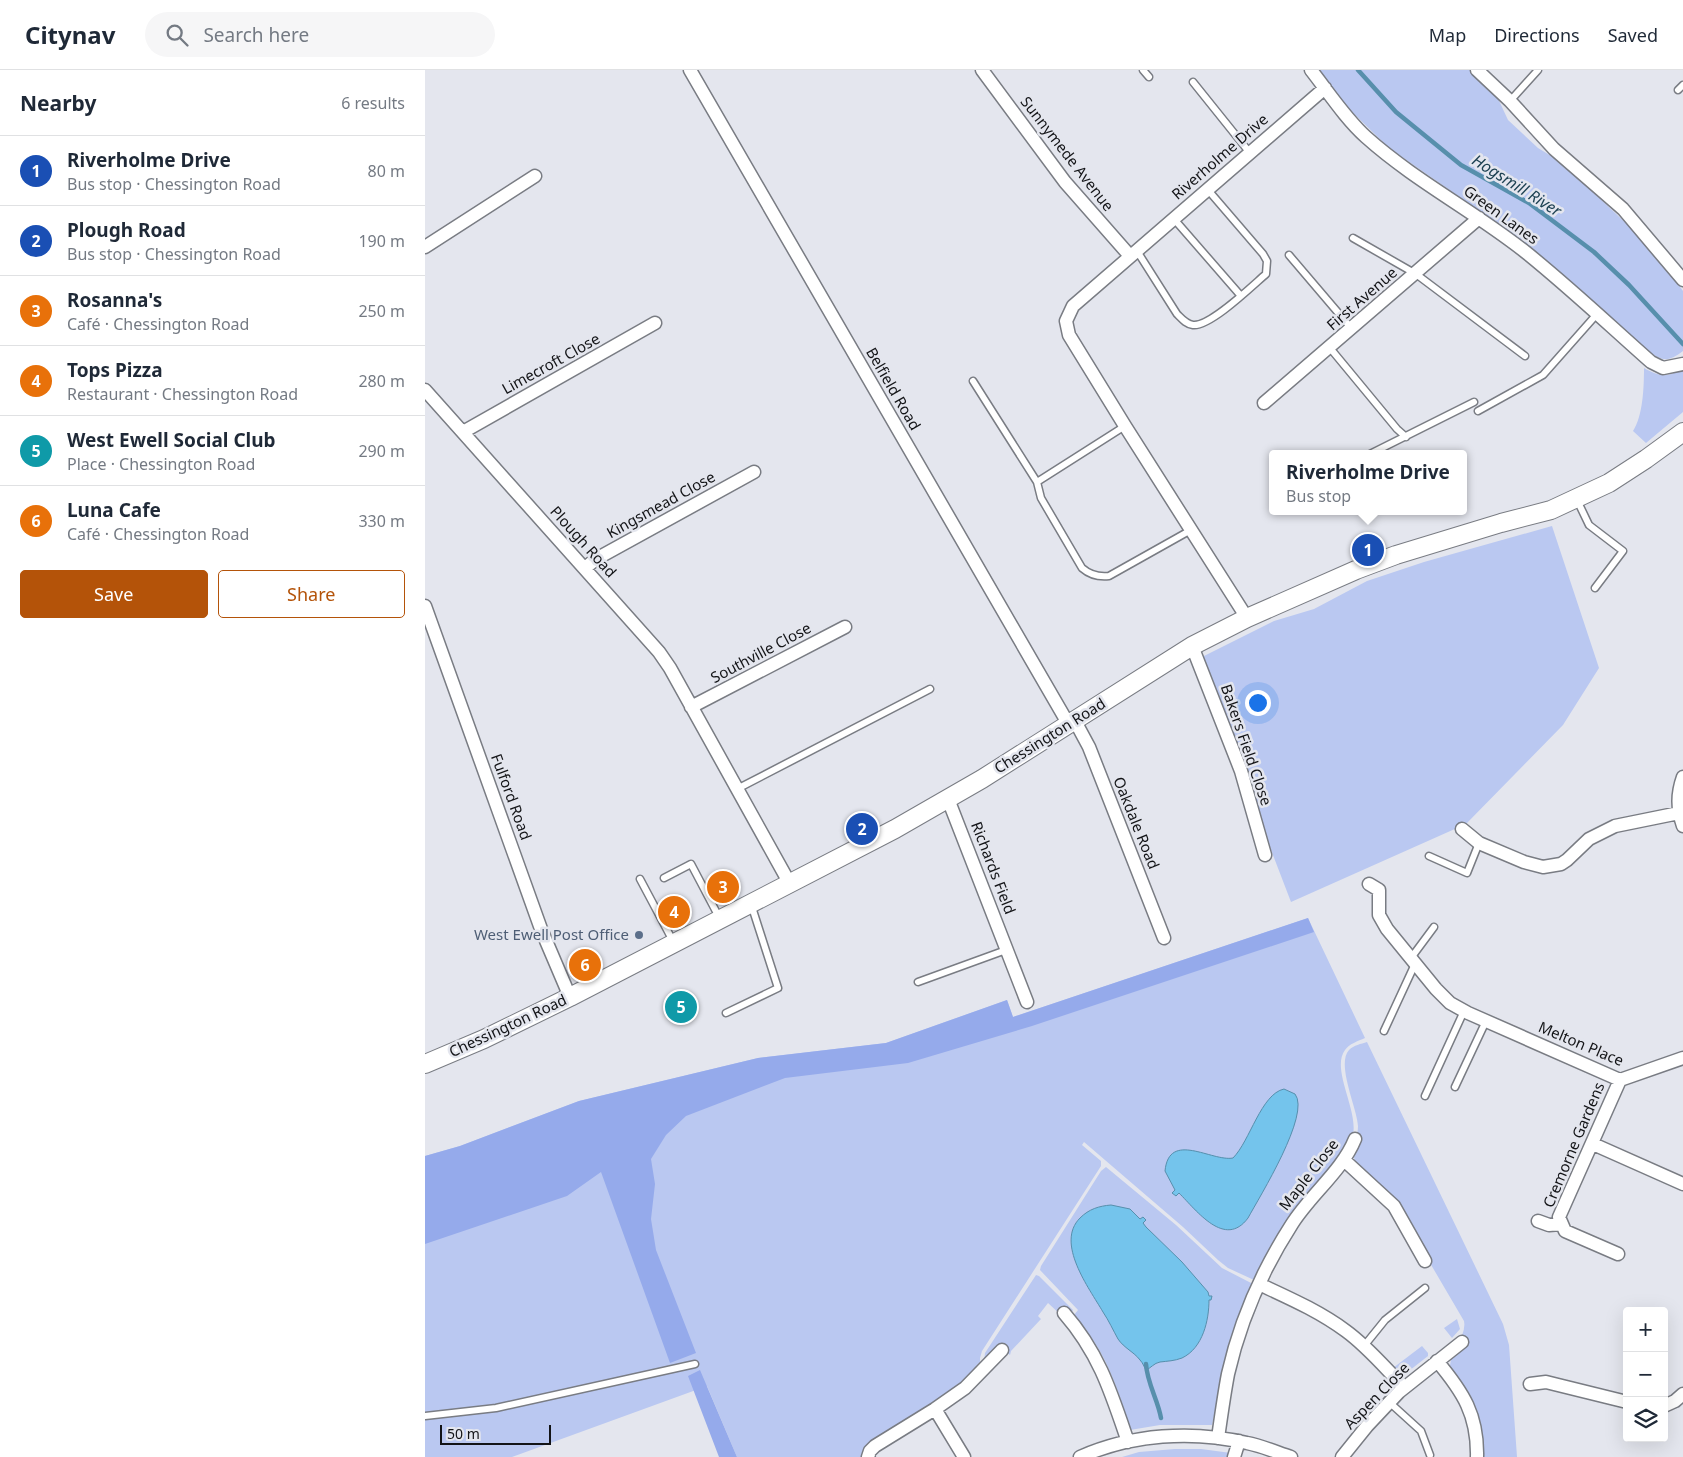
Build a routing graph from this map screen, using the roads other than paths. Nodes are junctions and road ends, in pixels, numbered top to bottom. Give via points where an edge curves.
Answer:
1 (690, 70) edge
2 (982, 70) edge
3 (1143, 70) edge
4 (1311, 70) edge
5 (1477, 70) edge
6 (1539, 70) edge
7 (1149, 77) dead end
8 (1193, 82) dead end
9 (1325, 88) junction
10 (1510, 101) junction
11 (1250, 153) junction
12 (535, 176) dead end
13 (1208, 190) junction
14 (1175, 218) junction
15 (1479, 218) junction
16 (1353, 238) dead end
17 (425, 247) edge
18 (1133, 253) junction
19 (1289, 255) dead end
20 (1681, 273) edge
21 (1416, 274) junction
22 (1241, 296) junction
23 (1597, 314) junction
24 (655, 323) dead end
25 (1352, 329) junction
26 (1330, 348) junction
27 (1525, 356) dead end
28 (1683, 364) edge
29 (973, 381) dead end
30 (425, 390) edge
31 (1474, 402) dead end
32 (1264, 403) dead end
33 (1478, 411) dead end
34 (1125, 426) junction
35 (463, 432) junction
36 (1683, 432) edge
37 (1406, 437) junction
38 (1378, 450) edge
39 (754, 472) dead end
40 (1037, 482) junction
41 (1577, 499) junction
42 (1191, 530) junction
43 (585, 568) junction
44 (1595, 588) dead end
45 (425, 606) edge
46 (1247, 618) junction
47 (845, 627) dead end
48 (1193, 646) junction
49 (929, 690) dead end
50 (691, 707) junction
51 (1072, 723) junction
52 (1683, 777) edge
53 (737, 789) junction
54 (948, 799) junction
55 (1679, 813) junction
56 (1683, 826) edge
57 (1462, 829) dead end
58 (1479, 843) junction
59 (1265, 855) dead end
60 (1429, 856) dead end
61 (664, 878) dead end
62 (641, 879) dead end
63 (790, 884) junction
64 (1369, 884) dead end
65 (751, 904) junction
66 (721, 920) junction
67 (1434, 927) dead end
68 (1164, 938) dead end
69 (674, 944) junction
70 (1006, 950) junction
71 (1413, 961) junction
72 (918, 982) dead end
73 (570, 998) junction
74 (1027, 1002) dead end
75 (1466, 1012) junction
76 (726, 1013) dead end
77 (1485, 1021) junction
78 (1384, 1031) dead end
79 (1683, 1058) edge
80 (425, 1064) edge
81 (1620, 1080) junction
82 (1455, 1087) dead end
83 (1425, 1096) dead end
84 (1355, 1139) dead end
85 (1593, 1144) junction
86 (1344, 1160) junction
87 (1683, 1184) edge
88 (1538, 1220) dead end
89 (1561, 1224) junction
90 (1618, 1254) dead end
91 (1425, 1261) dead end
92 (1259, 1284) junction
93 (1425, 1288) dead end
94 (1064, 1313) dead end
95 (1462, 1342) dead end
96 (1364, 1346) junction
97 (1002, 1350) dead end
98 (1437, 1361) junction
99 (695, 1364) dead end
100 (1530, 1384) dead end
101 (1404, 1387) junction
102 (1683, 1394) edge
103 (1623, 1401) edge
104 (1389, 1402) junction
105 (1668, 1404) edge
106 (935, 1409) junction
107 (425, 1416) edge
108 (1218, 1438) junction
109 (1239, 1441) junction
110 (1128, 1442) junction
111 (1105, 1453) edge
112 (1430, 1455) dead end
113 (868, 1457) edge
114 (964, 1457) edge
115 (1080, 1457) edge
116 (1234, 1457) edge
117 (1291, 1457) edge
118 (1342, 1457) edge
119 (1477, 1457) edge

1 - 51 street, Belfield Road
2 - 18 street, Sunnymede Avenue via 1065,182
3 - 7 lane
4 - 9 street, Green Lanes
5 - 10 street
6 - 10 lane
8 - 11 lane
9 - 11 street, Riverholme Drive
9 - 15 street, Green Lanes via 1347,118 1403,168
10 - 20 street via 1554,149 1623,209
11 - 13 street, Riverholme Drive
12 - 17 street
13 - 14 street, Riverholme Drive
13 - 22 lane via 1267,261 1266,274
14 - 18 street, Riverholme Drive
14 - 22 lane
15 - 21 street, First Avenue
15 - 23 street, Green Lanes via 1523,250
16 - 21 lane
18 - 22 lane via 1186,323 1195,325 1210,321
18 - 34 street, Riverholme Drive via 1073,306 1066,322 1069,335
19 - 25 lane
21 - 25 street, First Avenue
21 - 27 lane
23 - 28 street, Green Lanes via 1651,362 1663,368
23 - 33 lane via 1543,375
24 - 35 street, Limecroft Close
25 - 26 street, First Avenue
26 - 32 street, First Avenue
26 - 37 lane
29 - 40 lane
30 - 35 street, Plough Road
31 - 37 lane
34 - 40 lane
34 - 42 street, Riverholme Drive
35 - 43 street, Plough Road
36 - 41 main road, Chessington Road via 1609,483
37 - 38 lane
39 - 43 street, Kingsmead Close
40 - 42 lane via 1041,498 1082,568 1094,574 1109,576
41 - 44 lane via 1589,525 1623,551
41 - 46 main road, Chessington Road via 1551,510 1396,555
42 - 46 street, Riverholme Drive
43 - 50 street, Plough Road via 659,652
45 - 73 street, Fulford Road via 541,929
46 - 48 main road, Chessington Road
47 - 50 street, Southville Close
48 - 51 main road, Chessington Road
48 - 59 street, Bakers Field Close via 1241,771
49 - 53 lane
50 - 53 street, Plough Road
51 - 54 main road, Chessington Road
51 - 68 street, Oakdale Road via 1089,747
52 - 55 street via 1677,800
53 - 63 street, Plough Road
54 - 63 main road, Chessington Road
54 - 70 street, Richards Field
55 - 56 street
55 - 58 street via 1607,829 1589,839 1561,864 1543,867
57 - 58 street
58 - 60 lane via 1467,872
61 - 66 lane via 691,864
62 - 69 lane
63 - 65 main road, Chessington Road
64 - 71 street, Melton Place via 1379,890 1379,915
65 - 66 main road, Chessington Road
65 - 76 lane via 778,988
66 - 69 main road, Chessington Road
67 - 71 lane
69 - 73 main road, Chessington Road
70 - 72 lane
70 - 74 street, Richards Field
71 - 75 street, Melton Place via 1437,989
71 - 78 lane
73 - 80 main road, Chessington Road
75 - 77 street, Melton Place
75 - 83 lane
77 - 81 street, Melton Place
77 - 82 lane
79 - 81 street, Melton Place
81 - 85 street, Cremorne Gardens
84 - 86 street, Maple Close
85 - 87 street
85 - 89 street, Cremorne Gardens via 1559,1218
86 - 91 street via 1394,1206
86 - 92 street, Maple Close via 1299,1213
88 - 89 street, Cremorne Gardens via 1549,1225
89 - 90 street, Cremorne Gardens via 1565,1231
92 - 96 street via 1320,1314
92 - 108 street, Maple Close via 1231,1365
93 - 96 lane via 1382,1324
94 - 110 street via 1095,1355
95 - 98 street, Aspen Close
96 - 101 street
97 - 106 street via 965,1388
98 - 101 street, Aspen Close
98 - 119 street via 1459,1388 1469,1408 1476,1432
99 - 107 lane via 496,1408
100 - 103 street via 1546,1382
101 - 104 street, Aspen Close
102 - 105 street
104 - 112 lane via 1421,1431
104 - 118 street, Aspen Close
106 - 113 street via 875,1446
106 - 114 street
108 - 109 street
108 - 110 street via 1163,1436
109 - 116 street
109 - 117 street
110 - 111 street
111 - 115 street

